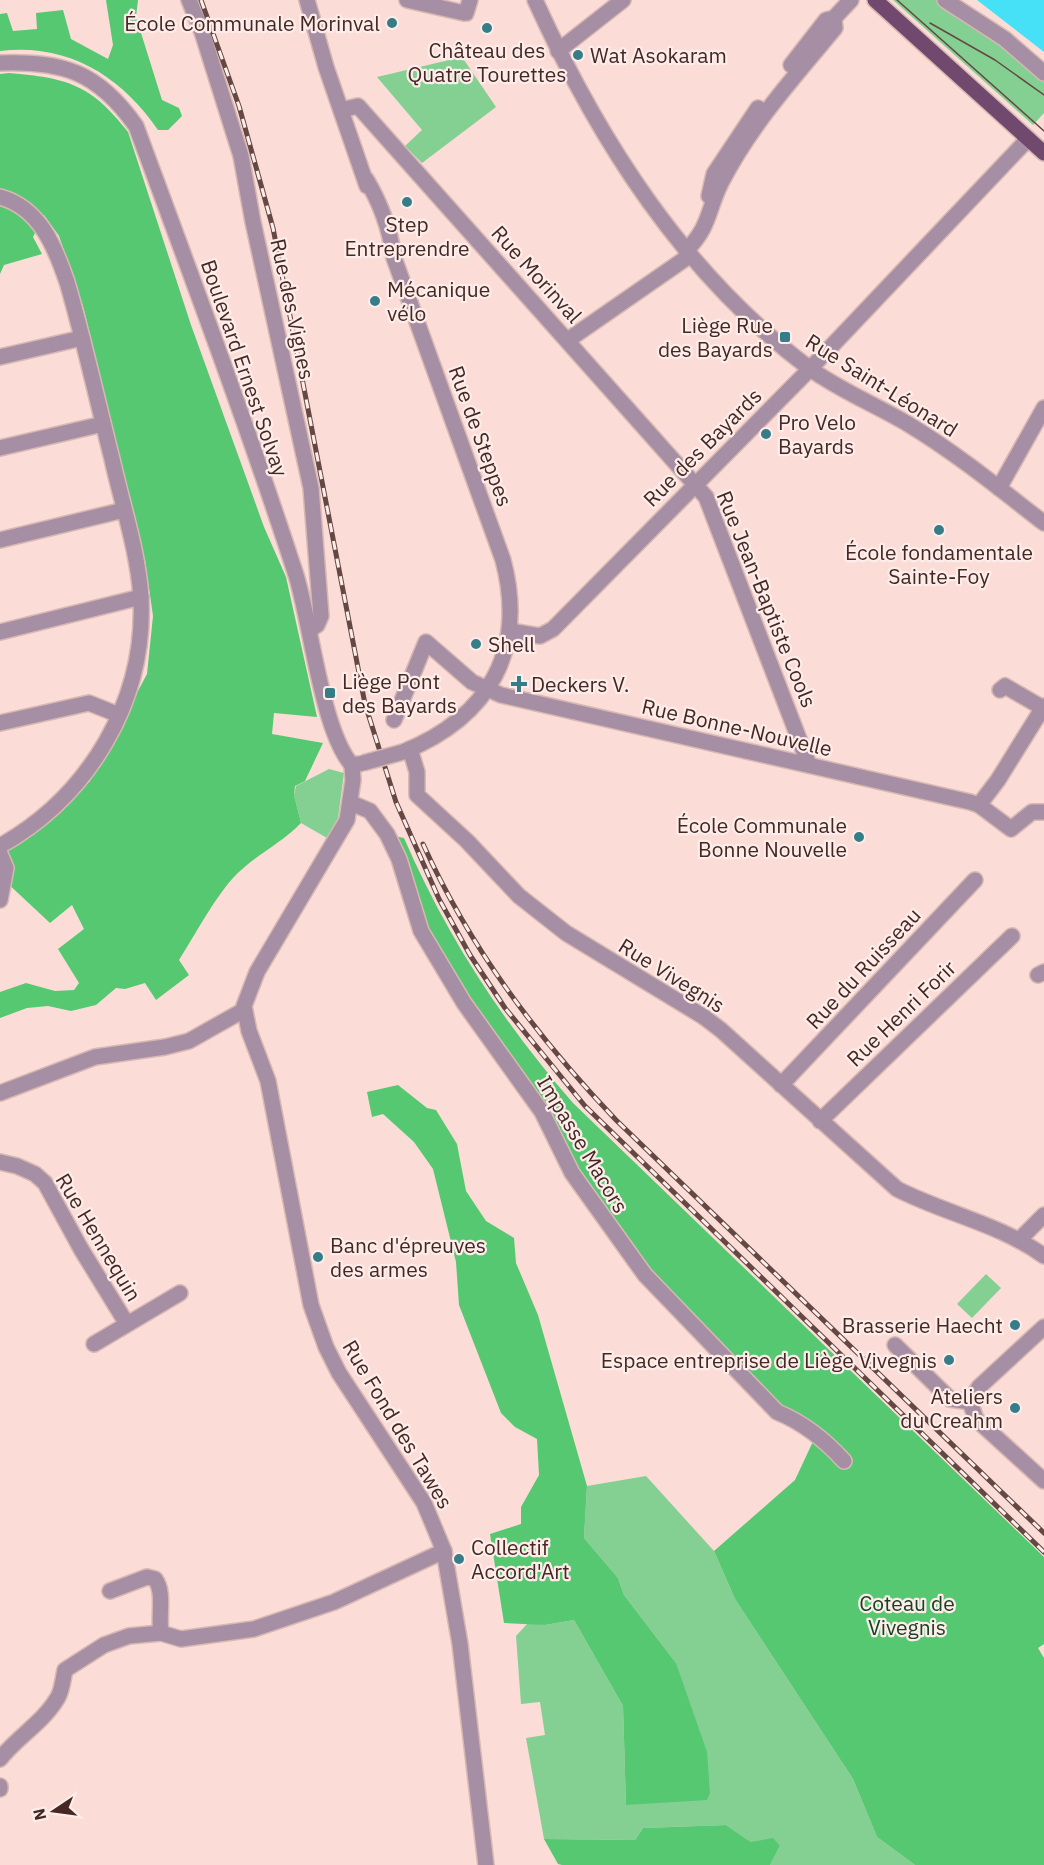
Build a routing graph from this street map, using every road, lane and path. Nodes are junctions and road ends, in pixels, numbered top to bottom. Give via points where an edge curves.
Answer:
1 (189, 0) edge
2 (307, 0) edge
3 (408, 0) edge
4 (470, 0) edge
5 (534, 0) edge
6 (623, 0) edge
7 (851, 0) edge
8 (875, 0) edge
9 (945, 0) edge
10 (558, 51) junction
11 (0, 63) edge
12 (1044, 73) edge
13 (341, 110) junction
14 (1028, 139) junction
15 (1044, 153) edge
16 (0, 197) edge
17 (688, 253) junction
18 (82, 338) junction
19 (568, 340) junction
20 (0, 357) edge
21 (810, 369) junction
22 (1042, 416) edge
23 (103, 424) junction
24 (0, 448) edge
25 (695, 485) junction
26 (999, 488) junction
27 (124, 510) junction
28 (1044, 523) edge
29 (0, 540) edge
30 (141, 597) junction
31 (310, 630) junction
32 (0, 632) edge
33 (510, 632) junction
34 (486, 690) junction
35 (1000, 690) dead end
36 (1044, 707) edge
37 (119, 715) junction
38 (394, 720) dead end
39 (0, 723) edge
40 (406, 751) junction
41 (358, 764) junction
42 (809, 765) junction
43 (351, 803) junction
44 (979, 805) junction
45 (1044, 812) edge
46 (0, 846) edge
47 (0, 854) edge
48 (975, 880) dead end
49 (0, 900) edge
50 (1012, 936) dead end
51 (244, 1010) junction
52 (781, 1085) junction
53 (0, 1093) edge
54 (820, 1120) junction
55 (0, 1162) edge
56 (1044, 1215) edge
57 (1020, 1239) junction
58 (1044, 1256) edge
59 (180, 1293) dead end
60 (127, 1324) junction
61 (1044, 1326) edge
62 (94, 1344) dead end
63 (895, 1345) dead end
64 (970, 1402) junction
65 (844, 1461) dead end
66 (1044, 1481) edge
67 (444, 1551) junction
68 (110, 1591) dead end
69 (161, 1634) junction
70 (0, 1759) edge
71 (486, 1865) edge

1 - 31 street, Rue des Vignes via 241,156 311,488 321,616
2 - 13 street, Rue de Steppes
3 - 4 street via 464,13
5 - 10 street, Rue Saint-Léonard
6 - 10 street
7 - 17 street via 834,18 834,28 772,104 721,184 708,222
8 - 14 main road
9 - 12 street via 1005,39
10 - 17 street, Rue Saint-Léonard via 624,168
11 - 31 street, Boulevard Ernest Solvay via 40,62 72,70 99,85 136,126 241,416
13 - 19 street, Rue Morinval via 358,106
13 - 33 street, Rue de Steppes via 366,179 373,215 394,258 503,560 512,603
14 - 15 main road
14 - 21 street, Rue des Bayards
16 - 18 street via 25,208 49,238 67,282
17 - 19 street
17 - 21 street, Rue Saint-Léonard
18 - 20 street
18 - 23 street
19 - 25 street, Rue Morinval
21 - 25 street, Rue des Bayards
21 - 26 street, Rue Saint-Léonard via 909,425
22 - 26 street
23 - 24 street
23 - 27 street
25 - 33 street, Rue des Bayards via 553,629 540,636
25 - 42 street, Rue Jean-Baptiste Cools via 706,496
26 - 28 street, Rue Saint-Léonard
27 - 29 street
27 - 30 street
30 - 32 street
30 - 37 street via 138,652
31 - 41 street, Boulevard Ernest Solvay via 336,741
33 - 34 street
34 - 38 street via 426,642
34 - 40 street via 442,734
34 - 42 street, Rue Bonne-Nouvelle
35 - 36 street via 1005,686
36 - 44 street
37 - 39 street via 89,703
37 - 46 street via 98,756 75,787 48,814
40 - 41 street, bridge
40 - 52 street, Rue Vivegnis via 417,772 417,795 519,896 575,939 704,1017
41 - 43 street
42 - 44 street, Rue Bonne-Nouvelle
43 - 51 street via 338,839 257,972
43 - 65 street, Impasse Macors via 370,811 387,834 421,931 464,1003 542,1112 572,1173 627,1253 777,1412 795,1419 827,1442
44 - 45 street via 1011,829 1032,812
47 - 49 street via 6,868
48 - 52 street, Rue du Ruisseau
50 - 54 street, Rue Henri Forir
51 - 53 street via 189,1041 95,1057
51 - 67 street, Rue Fond des Tawes via 272,1099 311,1305 326,1347 424,1503
52 - 54 street, Rue Vivegnis
54 - 57 street, Rue Vivegnis via 897,1189
55 - 60 street, Rue Hennequin via 35,1174 45,1183
56 - 57 street
57 - 58 street, Rue Vivegnis
59 - 60 street
60 - 62 street
61 - 64 street via 979,1387
63 - 64 street via 950,1399
64 - 66 street via 976,1419
67 - 69 street via 334,1602 254,1629 182,1639
67 - 71 street, Rue Fond des Tawes via 460,1644
68 - 69 street via 147,1577 155,1579 161,1589
69 - 70 street via 129,1636 104,1645 65,1670 59,1695 46,1714

